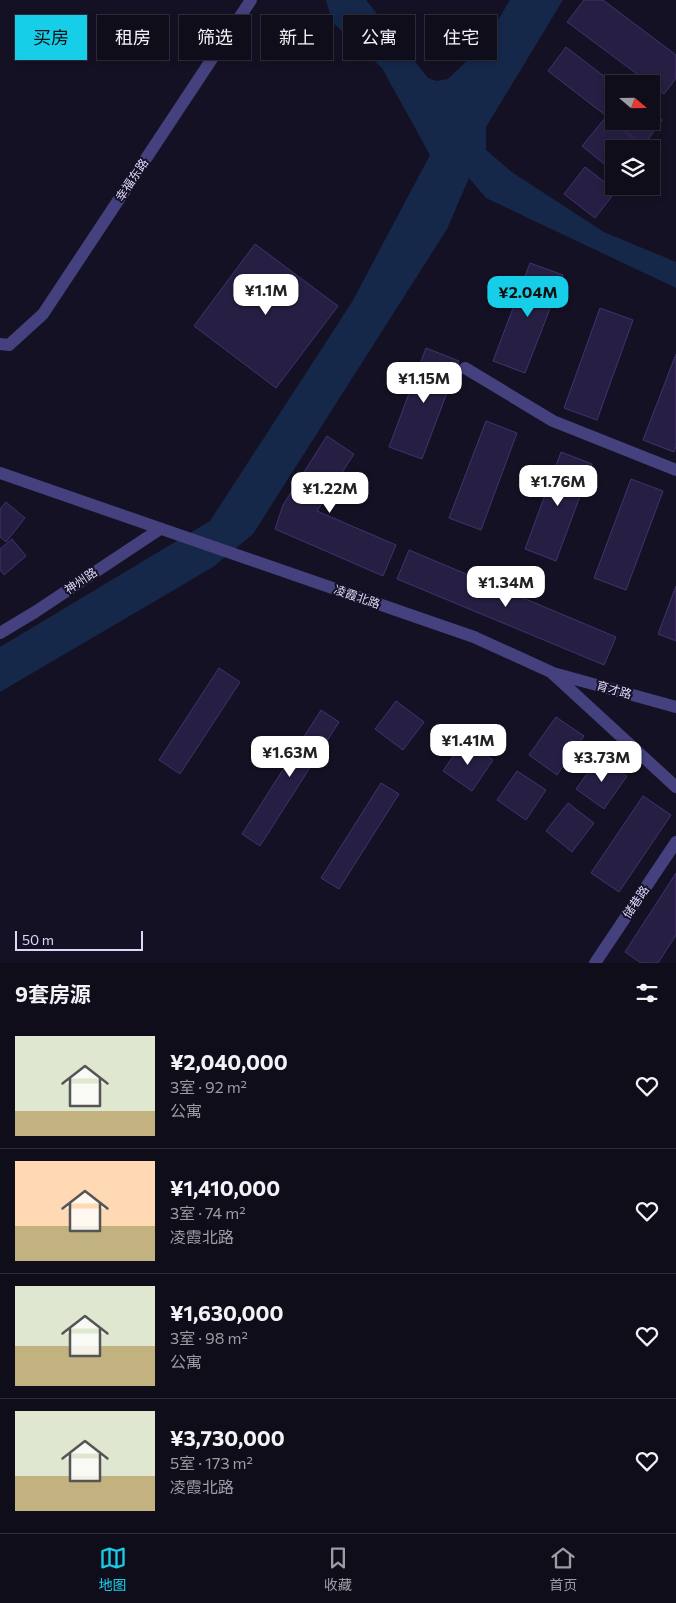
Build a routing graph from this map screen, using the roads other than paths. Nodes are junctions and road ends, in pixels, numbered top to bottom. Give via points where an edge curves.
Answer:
1 (252, 0) edge
2 (0, 344) edge
3 (465, 368) dead end
4 (676, 470) edge
5 (0, 473) edge
6 (160, 528) junction
7 (0, 633) edge
8 (551, 672) junction
9 (676, 707) edge
10 (676, 787) edge
11 (676, 842) edge
12 (595, 963) edge

1 - 2 street, 幸福东路 via 43,314 9,345
3 - 4 street via 553,421
5 - 6 street, 凌霞北路
6 - 7 street, 神州路
6 - 8 street, 凌霞北路 via 474,637
8 - 9 street, 育才路
8 - 10 street, 凌霞北路
11 - 12 street, 储巷路

